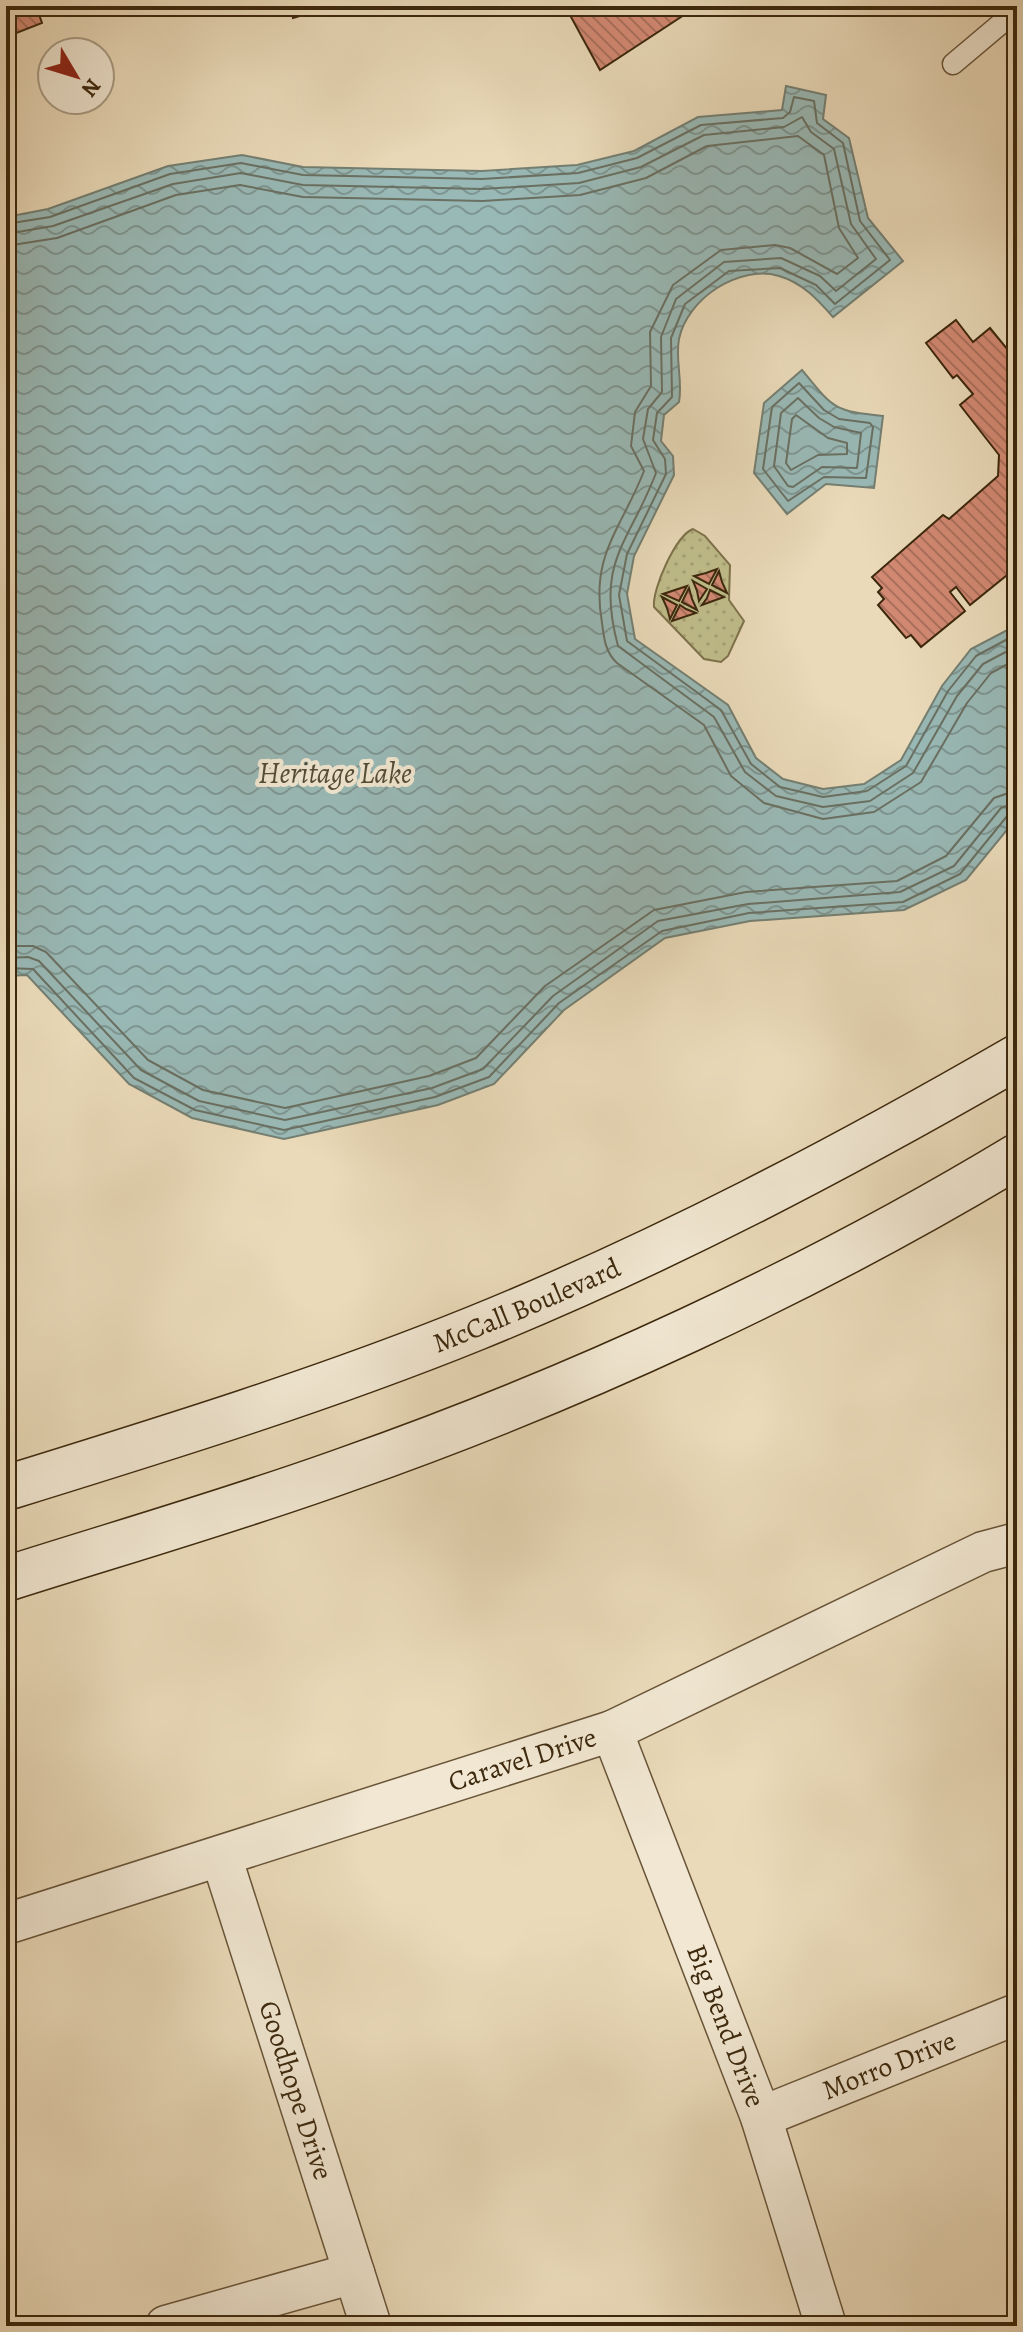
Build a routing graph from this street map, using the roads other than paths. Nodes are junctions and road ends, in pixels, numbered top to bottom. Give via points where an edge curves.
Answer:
1 (1017, 10) edge
2 (953, 64) dead end
3 (1017, 1057) edge
4 (1017, 1156) edge
5 (6, 1488) edge
6 (1017, 1543) edge
7 (6, 1579) edge
8 (612, 1731) junction
9 (221, 1856) junction
10 (6, 1924) edge
11 (1017, 2014) edge
12 (761, 2117) junction
13 (354, 2273) junction
14 (166, 2326) edge
15 (371, 2326) edge
16 (826, 2326) edge

1 - 2 lane
3 - 5 main road, McCall Boulevard via 773,1192 476,1328 288,1397
4 - 7 main road via 892,1228 722,1313 480,1419 344,1471
6 - 8 street, Caravel Drive via 983,1552
8 - 9 street, Caravel Drive
8 - 12 street, Big Bend Drive
9 - 10 street, Caravel Drive
9 - 13 street, Goodhope Drive
11 - 12 street, Morro Drive
12 - 16 street, Big Bend Drive
13 - 14 street
13 - 15 street, Goodhope Drive

